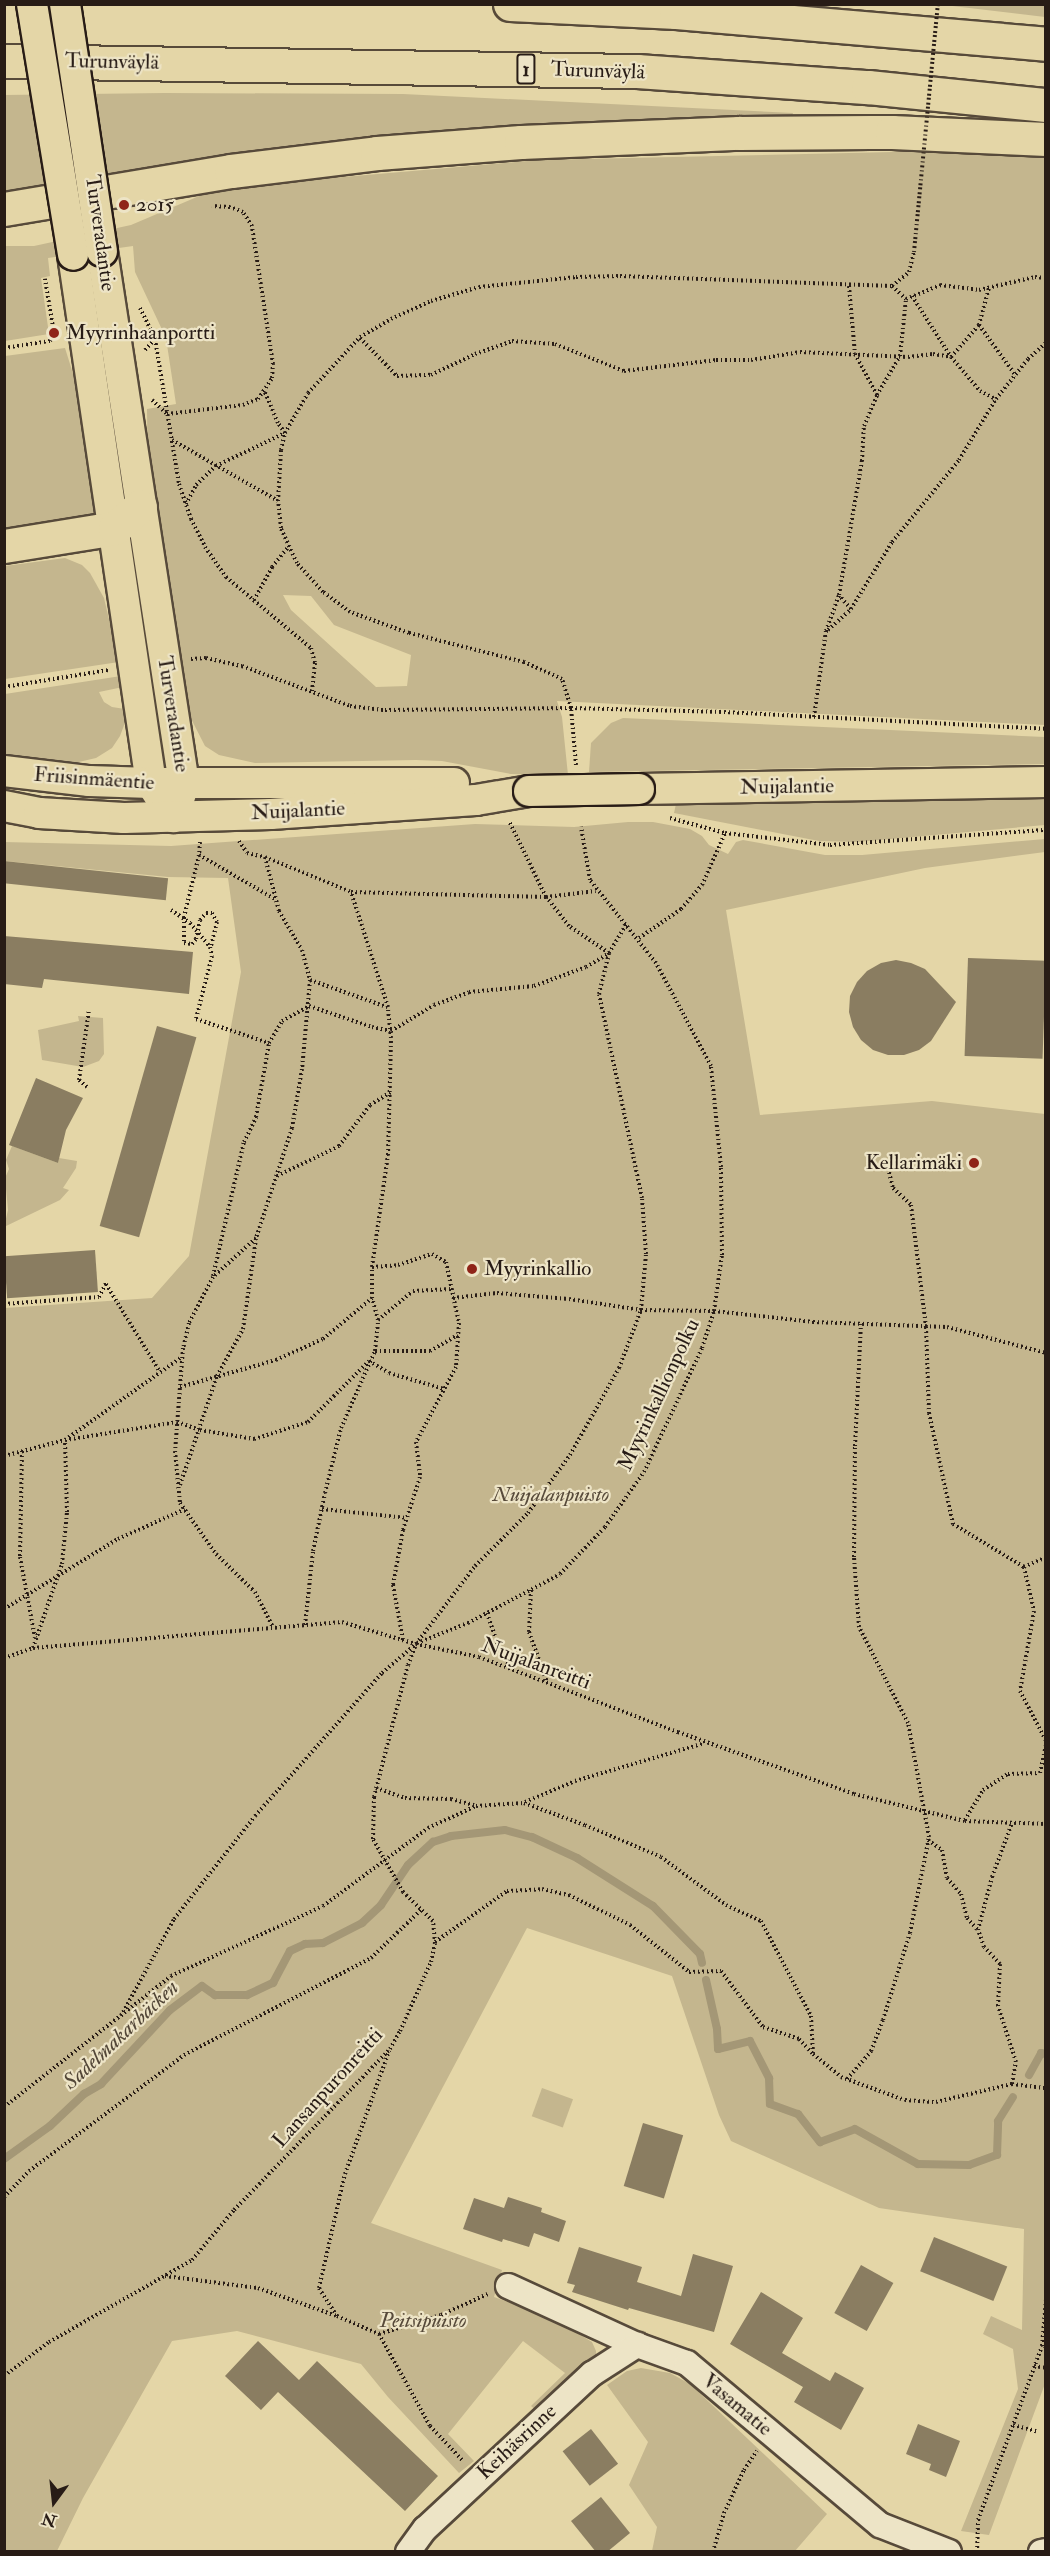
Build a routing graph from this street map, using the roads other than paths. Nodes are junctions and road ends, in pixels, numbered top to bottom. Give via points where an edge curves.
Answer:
1 (32, 4) edge
2 (65, 4) edge
3 (510, 4) edge
4 (662, 8) edge
5 (1046, 44) edge
6 (4, 61) edge
7 (1046, 105) edge
8 (1046, 139) edge
9 (4, 209) edge
10 (140, 506) junction
11 (115, 528) junction
12 (4, 546) edge
13 (4, 771) edge
14 (1046, 782) edge
15 (151, 783) junction
16 (184, 784) junction
17 (529, 792) junction
18 (4, 806) edge
19 (173, 817) junction
20 (508, 2286) road end
21 (637, 2345) junction
22 (408, 2552) edge
23 (949, 2552) edge

1 - 11 main road, Turveradantie, bridge
2 - 10 main road, Turveradantie, bridge
3 - 4 highway
4 - 5 highway
6 - 7 highway, Turunväylä / 1 via 637,71 868,87
8 - 9 highway via 892,132 521,142 377,153 231,171
10 - 11 highway
10 - 16 main road, Turveradantie
11 - 12 highway
11 - 15 main road, Turveradantie
13 - 15 main road, Friisinmäentie via 89,782
14 - 17 main road, Nuijalantie, bridge
15 - 16 main road, Friisinmäentie
15 - 19 main road, Turveradantie
16 - 17 main road, Nuijalantie via 476,783
16 - 19 main road, Turveradantie
17 - 19 main road, Nuijalantie via 476,800
18 - 19 main road, Friisinmäentie via 39,813
20 - 21 street, Vasamatie
21 - 22 street, Keihäsrinne via 592,2374 425,2529
21 - 23 street, Vasamatie via 687,2363 880,2525

